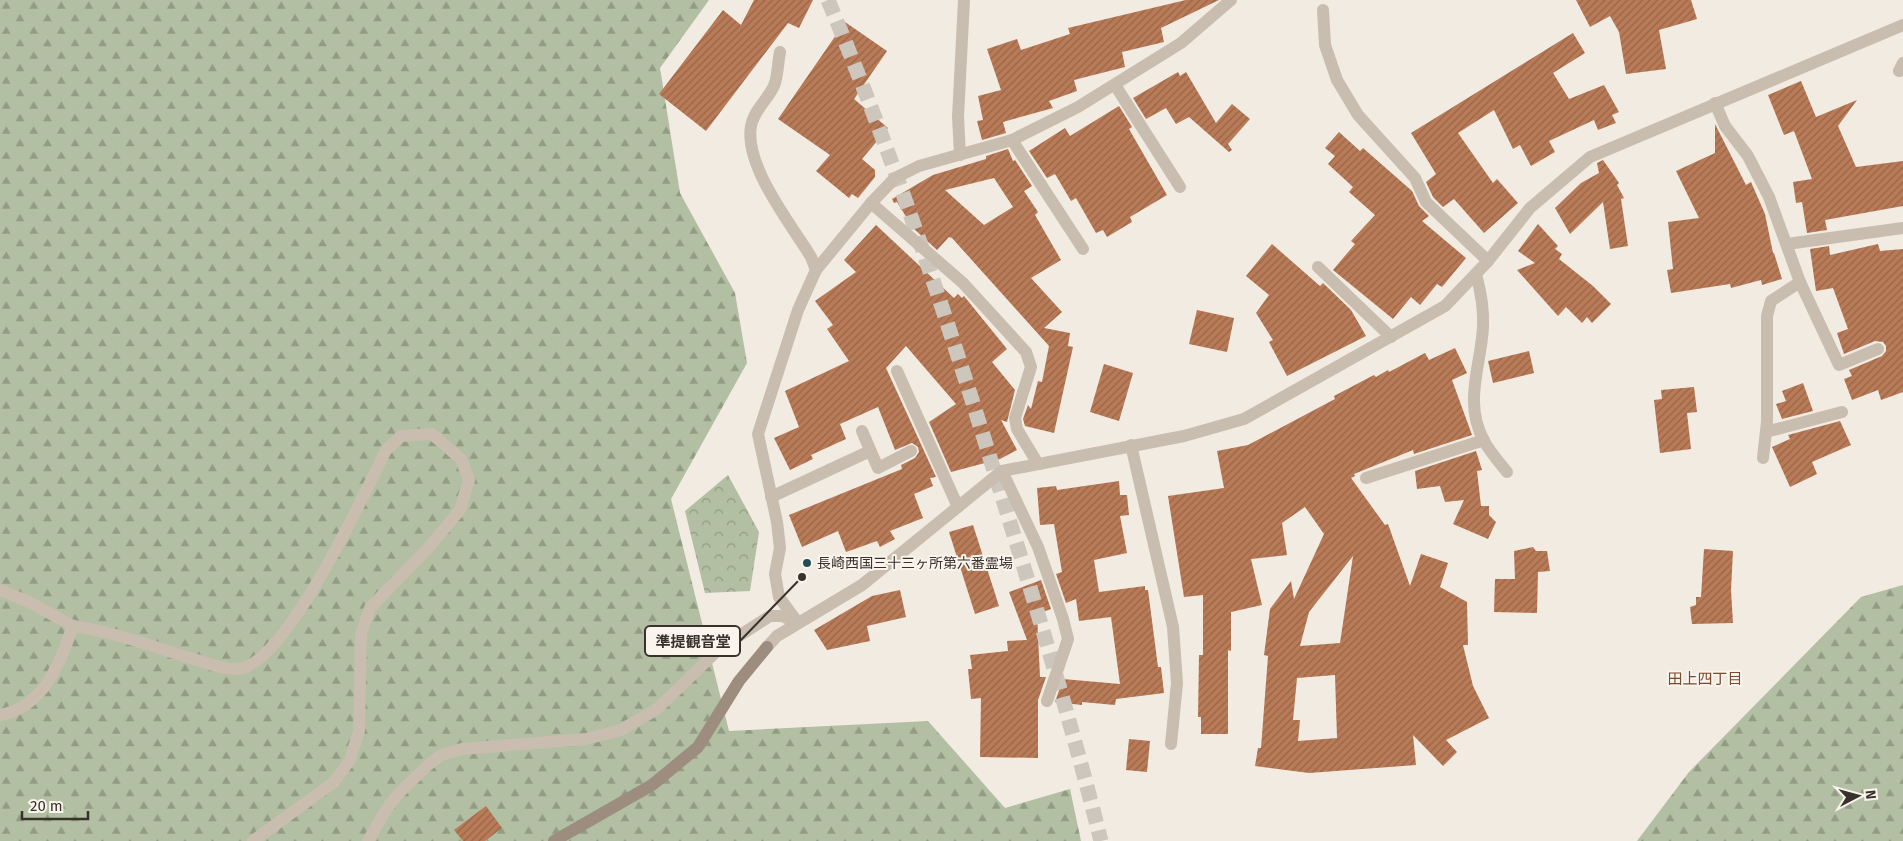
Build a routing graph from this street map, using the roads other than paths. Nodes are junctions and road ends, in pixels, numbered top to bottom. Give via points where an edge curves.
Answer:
1 (964, 0) edge
2 (1230, 0) edge
3 (1323, 10) dead end
4 (1903, 25) edge
5 (780, 52) dead end
6 (1115, 85) junction
7 (1715, 103) junction
8 (1012, 140) junction
9 (960, 154) junction
10 (1180, 187) dead end
11 (871, 203) junction
12 (1903, 228) edge
13 (1786, 244) junction
14 (1083, 249) dead end
15 (1488, 261) junction
16 (1318, 267) dead end
17 (816, 270) junction
18 (1476, 274) junction
19 (1800, 282) junction
20 (1391, 337) junction
21 (1878, 349) dead end
22 (897, 372) dead end
23 (1842, 412) dead end
24 (862, 431) dead end
25 (1766, 432) junction
26 (1484, 440) junction
27 (1131, 445) junction
28 (870, 451) junction
29 (910, 451) dead end
30 (1763, 458) dead end
31 (1038, 464) junction
32 (1002, 471) junction
33 (1506, 472) dead end
34 (1366, 478) dead end
35 (771, 497) junction
36 (958, 507) junction
37 (0, 590) edge
38 (798, 623) junction
39 (73, 626) junction
40 (1047, 701) dead end
41 (0, 715) edge
42 (1171, 744) dead end
43 (253, 841) edge
44 (368, 841) edge
45 (554, 841) edge

1 - 9 street via 958,117
2 - 6 street via 1181,43
3 - 15 street via 1325,45 1336,80 1358,116 1415,178 1426,202
4 - 7 street
5 - 17 street via 775,84 751,126 751,147 760,177
6 - 8 street
6 - 10 street
7 - 13 street via 1725,126 1748,156 1769,196
7 - 15 street via 1590,158 1530,208
8 - 9 street
8 - 14 street
9 - 11 street via 919,166 895,178
11 - 17 street
11 - 31 street via 963,283 1026,352 1031,367 1015,418 1017,429
12 - 13 street
13 - 19 street
15 - 18 street
16 - 20 street
17 - 35 street via 798,310 758,434
18 - 20 street via 1445,306
18 - 26 street via 1483,298 1483,329 1473,392
19 - 21 street via 1839,365
19 - 25 street via 1771,301 1767,316
20 - 27 street via 1244,418 1184,436
22 - 36 street
23 - 25 street
24 - 28 street
25 - 30 street
26 - 33 street
26 - 34 street
27 - 31 street
27 - 42 street via 1173,627 1177,683
28 - 29 street via 878,468
28 - 35 street
31 - 32 street
32 - 36 street
32 - 40 street via 1038,547 1068,639
35 - 38 street via 780,548 775,574 778,597
36 - 38 street via 862,585
37 - 39 street
38 - 44 street via 782,616 770,616 720,648 657,709 621,730 586,739 462,749 441,755 399,793
38 - 45 street via 777,636 739,681 698,747 652,785
39 - 41 street via 62,658 44,691 11,713
39 - 43 street via 108,632 212,664 237,669 248,667 278,642 316,585 386,450 401,436 432,434 461,460 468,480 460,510 370,608 361,634 359,731 350,760 334,782

